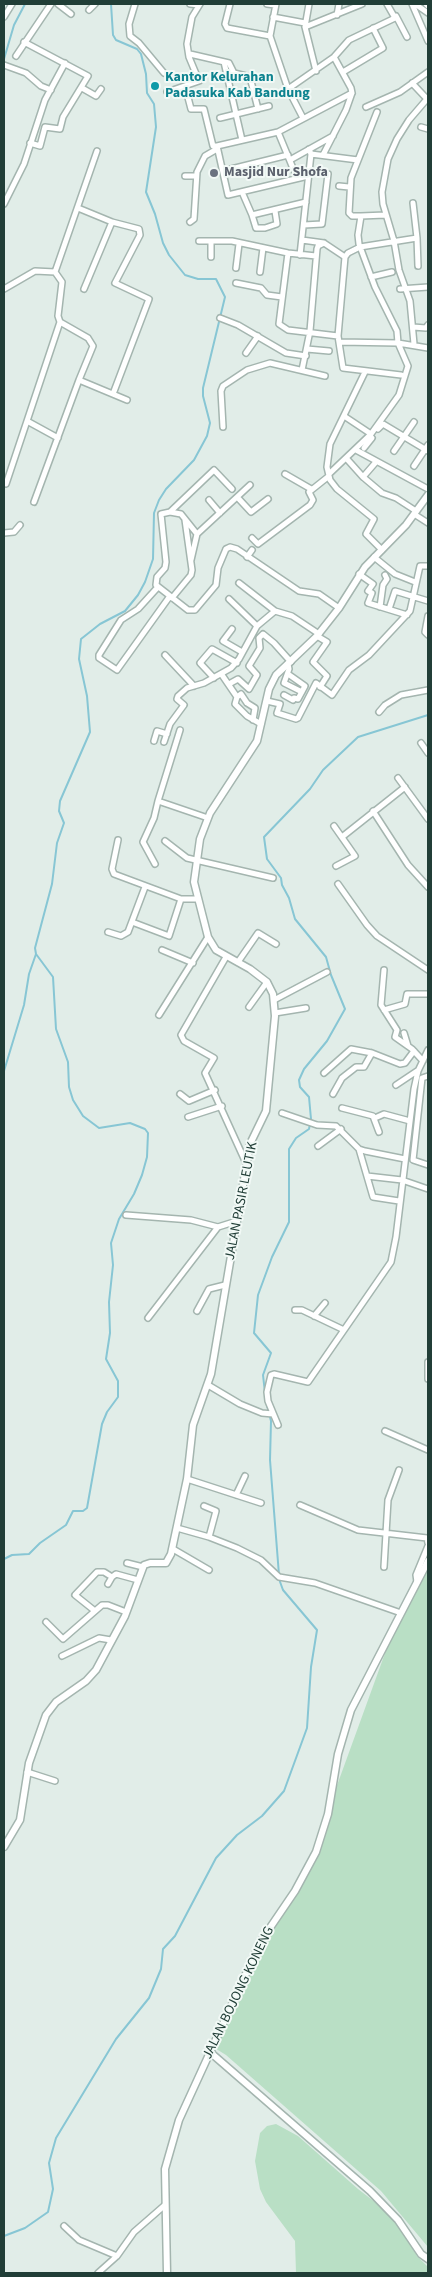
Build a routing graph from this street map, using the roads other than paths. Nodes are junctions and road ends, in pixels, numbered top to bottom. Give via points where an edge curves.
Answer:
1 (12, 4) edge
2 (50, 4) edge
3 (58, 4) edge
4 (95, 4) edge
5 (135, 4) edge
6 (190, 4) edge
7 (199, 4) edge
8 (230, 4) edge
9 (267, 4) edge
10 (310, 4) edge
11 (338, 4) edge
12 (362, 4) edge
13 (387, 4) edge
14 (414, 4) edge
15 (276, 5) edge
16 (89, 10) dead end
17 (428, 13) edge
18 (71, 14) dead end
19 (337, 15) junction
20 (4, 17) edge
21 (273, 17) junction
22 (395, 17) junction
23 (305, 25) junction
24 (373, 28) junction
25 (270, 36) junction
26 (407, 37) dead end
27 (428, 41) edge
28 (24, 42) junction
29 (190, 54) junction
30 (16, 56) dead end
31 (334, 57) junction
32 (224, 62) junction
33 (65, 63) junction
34 (4, 65) edge
35 (316, 71) junction
36 (343, 72) junction
37 (428, 72) edge
38 (164, 73) dead end
39 (234, 73) junction
40 (227, 74) junction
41 (412, 83) junction
42 (185, 86) junction
43 (82, 88) junction
44 (101, 89) dead end
45 (288, 89) junction
46 (51, 90) junction
47 (167, 92) dead end
48 (352, 93) junction
49 (427, 99) edge
50 (269, 106) dead end
51 (366, 107) dead end
52 (258, 109) junction
53 (377, 112) dead end
54 (235, 114) junction
55 (220, 118) dead end
56 (303, 118) junction
57 (421, 127) dead end
58 (428, 129) edge
59 (278, 132) junction
60 (334, 136) junction
61 (242, 140) junction
62 (30, 143) junction
63 (217, 148) junction
64 (97, 152) dead end
65 (310, 152) junction
66 (323, 156) junction
67 (289, 157) junction
68 (358, 160) junction
69 (223, 171) junction
70 (328, 174) dead end
71 (185, 176) dead end
72 (196, 176) junction
73 (308, 176) junction
74 (297, 178) junction
75 (339, 186) dead end
76 (349, 187) junction
77 (242, 192) junction
78 (306, 202) junction
79 (413, 203) dead end
80 (4, 204) edge
81 (78, 208) junction
82 (275, 211) junction
83 (252, 215) junction
84 (385, 215) junction
85 (361, 216) junction
86 (112, 222) junction
87 (190, 222) dead end
88 (304, 225) junction
89 (417, 238) junction
90 (302, 240) junction
91 (199, 241) dead end
92 (211, 241) junction
93 (394, 241) junction
94 (324, 243) junction
95 (240, 244) junction
96 (263, 248) junction
97 (360, 248) junction
98 (288, 253) junction
99 (300, 255) junction
100 (316, 256) junction
101 (211, 257) dead end
102 (345, 257) junction
103 (418, 266) dead end
104 (236, 268) dead end
105 (55, 272) junction
106 (260, 272) dead end
107 (392, 272) dead end
108 (371, 277) junction
109 (236, 283) dead end
110 (428, 286) edge
111 (4, 289) edge
112 (84, 289) dead end
113 (403, 289) junction
114 (282, 296) junction
115 (220, 318) dead end
116 (60, 322) junction
117 (428, 325) edge
118 (413, 327) junction
119 (310, 331) junction
120 (258, 336) junction
121 (338, 336) junction
122 (340, 342) junction
123 (398, 343) junction
124 (414, 344) junction
125 (428, 348) edge
126 (307, 349) junction
127 (330, 351) dead end
128 (246, 353) dead end
129 (306, 356) junction
130 (302, 370) junction
131 (365, 372) junction
132 (401, 375) dead end
133 (325, 376) dead end
134 (79, 380) junction
135 (113, 394) junction
136 (126, 400) dead end
137 (344, 416) junction
138 (27, 421) junction
139 (414, 422) dead end
140 (223, 427) dead end
141 (371, 434) junction
142 (404, 436) junction
143 (58, 438) junction
144 (364, 448) dead end
145 (427, 448) edge
146 (356, 450) junction
147 (394, 451) dead end
148 (346, 458) junction
149 (376, 462) junction
150 (414, 466) dead end
151 (285, 474) dead end
152 (329, 475) junction
153 (363, 477) junction
154 (6, 484) dead end
155 (250, 485) dead end
156 (232, 488) dead end
157 (311, 489) junction
158 (428, 490) edge
159 (428, 495) edge
160 (238, 498) junction
161 (268, 499) dead end
162 (209, 500) dead end
163 (34, 502) dead end
164 (170, 512) junction
165 (415, 513) junction
166 (220, 514) junction
167 (185, 520) junction
168 (428, 523) edge
169 (20, 525) dead end
170 (4, 533) edge
171 (197, 534) junction
172 (252, 538) dead end
173 (252, 550) dead end
174 (382, 550) junction
175 (247, 556) junction
176 (374, 557) junction
177 (191, 560) junction
178 (428, 566) edge
179 (359, 574) junction
180 (385, 575) dead end
181 (416, 582) junction
182 (239, 583) dead end
183 (158, 587) junction
184 (414, 596) junction
185 (171, 597) junction
186 (229, 599) dead end
187 (428, 601) edge
188 (380, 607) junction
189 (339, 608) junction
190 (388, 609) junction
191 (275, 611) junction
192 (407, 615) junction
193 (428, 616) edge
194 (257, 626) junction
195 (232, 629) dead end
196 (318, 635) junction
197 (428, 635) edge
198 (242, 652) junction
199 (165, 655) dead end
200 (237, 663) junction
201 (290, 663) junction
202 (222, 674) junction
203 (288, 674) junction
204 (214, 678) junction
205 (229, 684) junction
206 (288, 685) junction
207 (194, 686) junction
208 (320, 687) junction
209 (428, 690) edge
210 (302, 692) junction
211 (284, 695) junction
212 (237, 697) junction
213 (267, 701) junction
214 (280, 704) junction
215 (379, 712) dead end
216 (253, 720) junction
217 (261, 724) junction
218 (180, 730) dead end
219 (167, 734) junction
220 (154, 741) dead end
221 (164, 742) dead end
222 (422, 743) dead end
223 (428, 752) edge
224 (398, 778) dead end
225 (405, 787) junction
226 (158, 801) junction
227 (373, 812) junction
228 (208, 818) junction
229 (428, 819) edge
230 (334, 826) dead end
231 (342, 837) junction
232 (118, 840) dead end
233 (165, 841) dead end
234 (196, 860) junction
235 (155, 864) dead end
236 (336, 866) dead end
237 (273, 878) dead end
238 (338, 884) dead end
239 (145, 887) junction
240 (428, 887) edge
241 (181, 899) junction
242 (196, 899) junction
243 (132, 922) junction
244 (108, 932) dead end
245 (208, 937) junction
246 (276, 944) dead end
247 (162, 950) dead end
248 (226, 957) junction
249 (238, 962) junction
250 (193, 963) junction
251 (384, 970) dead end
252 (428, 970) edge
253 (327, 972) dead end
254 (267, 982) junction
255 (428, 994) edge
256 (274, 1000) junction
257 (249, 1007) dead end
258 (306, 1008) dead end
259 (384, 1010) junction
260 (275, 1013) junction
261 (159, 1015) dead end
262 (404, 1033) dead end
263 (408, 1046) junction
264 (428, 1050) edge
265 (414, 1051) junction
266 (372, 1053) junction
267 (423, 1061) junction
268 (418, 1071) junction
269 (324, 1073) dead end
270 (426, 1076) edge
271 (396, 1085) dead end
272 (215, 1090) junction
273 (180, 1094) dead end
274 (333, 1094) dead end
275 (222, 1106) junction
276 (342, 1108) dead end
277 (282, 1113) dead end
278 (188, 1116) dead end
279 (375, 1118) junction
280 (410, 1121) junction
281 (341, 1129) junction
282 (379, 1132) dead end
283 (318, 1146) dead end
284 (359, 1149) junction
285 (405, 1159) junction
286 (428, 1165) edge
287 (248, 1166) junction
288 (367, 1176) junction
289 (402, 1180) junction
290 (428, 1189) edge
291 (399, 1201) junction
292 (126, 1215) dead end
293 (237, 1221) junction
294 (218, 1227) junction
295 (225, 1285) junction
296 (325, 1303) dead end
297 (295, 1310) dead end
298 (197, 1311) dead end
299 (314, 1316) junction
300 (148, 1318) dead end
301 (344, 1330) junction
302 (428, 1362) edge
303 (428, 1379) edge
304 (208, 1385) junction
305 (273, 1414) junction
306 (278, 1425) dead end
307 (385, 1431) dead end
308 (428, 1450) edge
309 (399, 1470) dead end
310 (245, 1476) dead end
311 (187, 1479) junction
312 (236, 1495) junction
313 (261, 1503) dead end
314 (300, 1505) dead end
315 (204, 1506) dead end
316 (177, 1528) junction
317 (385, 1533) junction
318 (209, 1536) junction
319 (428, 1545) edge
320 (173, 1549) junction
321 (428, 1561) edge
322 (127, 1562) dead end
323 (142, 1567) junction
324 (384, 1567) dead end
325 (209, 1570) dead end
326 (112, 1577) junction
327 (138, 1580) junction
328 (417, 1582) junction
329 (108, 1584) dead end
330 (95, 1611) junction
331 (126, 1612) junction
332 (401, 1613) junction
333 (46, 1622) dead end
334 (111, 1640) junction
335 (62, 1656) dead end
336 (27, 1772) junction
337 (55, 1781) dead end
338 (4, 1847) edge
339 (211, 2053) junction
340 (165, 2206) junction
341 (64, 2226) dead end
342 (117, 2256) junction
343 (428, 2259) edge
344 (98, 2273) edge
345 (167, 2273) edge

1 - 20 street
2 - 28 street
3 - 18 street
4 - 16 street
5 - 38 street via 129,24 130,36
6 - 7 street
7 - 29 street via 189,31 187,44
8 - 25 street via 227,28
9 - 15 street
10 - 23 street
11 - 19 street
12 - 19 street
13 - 22 street
14 - 17 street
14 - 27 street
15 - 21 street
19 - 23 street
21 - 23 street
21 - 25 street
22 - 24 street
22 - 26 street
23 - 35 street
24 - 31 street via 346,42
24 - 36 street via 383,48
25 - 45 street
28 - 30 street
28 - 33 street
29 - 32 street
29 - 42 street via 199,80
31 - 35 street
31 - 36 street
32 - 39 street via 231,64
32 - 40 street
33 - 43 street via 88,76
33 - 46 street
34 - 46 street via 26,73
35 - 45 street
36 - 48 street
37 - 41 street
39 - 40 street
39 - 52 street via 250,78
40 - 54 street
41 - 49 street
41 - 51 street
42 - 47 street
42 - 63 street via 191,109 204,109 213,146
43 - 44 street via 96,96
43 - 62 street via 63,117 60,129 45,128 40,146
45 - 56 street
46 - 62 street via 38,114
48 - 56 street
48 - 60 street
49 - 84 street via 404,127 388,159 382,192
50 - 52 street
52 - 54 street
53 - 68 street
54 - 55 street
54 - 61 street
56 - 59 street
57 - 58 street
59 - 61 street
59 - 67 street
60 - 65 street
60 - 66 street
61 - 63 street
62 - 80 street via 24,164
63 - 69 street
63 - 72 street via 205,156
64 - 81 street
65 - 66 street
65 - 67 street
65 - 73 street
66 - 68 street
67 - 69 street
67 - 74 street
68 - 76 street
69 - 77 street via 227,193
70 - 88 street via 322,224
71 - 72 street
72 - 87 street via 194,219
73 - 74 street
73 - 78 street
74 - 77 street
75 - 76 street
76 - 85 street via 349,213
77 - 83 street
78 - 82 street
78 - 88 street
79 - 89 street
81 - 86 street
81 - 105 street
82 - 83 street
82 - 83 street via 277,224 265,228 256,228
84 - 85 street
84 - 93 street
85 - 97 street
86 - 112 street
86 - 135 street via 140,229 140,235 115,283 149,300
88 - 90 street
89 - 93 street
89 - 103 street
90 - 94 street
90 - 99 street
91 - 92 street
92 - 95 street
92 - 101 street
93 - 97 street
93 - 113 street
94 - 100 street via 318,246
94 - 102 street
95 - 96 street
95 - 104 street
96 - 98 street
96 - 106 street
97 - 102 street
97 - 108 street
98 - 99 street
98 - 114 street
99 - 100 street
100 - 119 street
102 - 121 street
105 - 111 street via 34,271
105 - 116 street via 62,282
107 - 108 street
108 - 123 street via 397,331
109 - 114 street via 261,288 267,295
110 - 113 street
113 - 118 street via 410,301
114 - 119 street via 279,324 282,328
115 - 120 street
116 - 134 street via 88,338 93,346
116 - 138 street
117 - 118 street via 426,328
118 - 124 street
119 - 121 street
119 - 126 street
120 - 128 street
120 - 129 street via 286,353
121 - 122 street
122 - 123 street
122 - 131 street via 343,368
123 - 124 street
123 - 141 street via 408,362 407,373 399,395
124 - 125 street
126 - 127 street
126 - 129 street
129 - 130 street
130 - 133 street
130 - 140 street via 270,362 233,377 221,391
131 - 132 street
131 - 137 street
134 - 135 street
134 - 143 street
135 - 136 street
137 - 141 street
137 - 152 street via 328,450
138 - 143 street
138 - 154 street
139 - 142 street
141 - 146 street
142 - 144 street via 382,424
142 - 145 street
142 - 147 street
143 - 163 street
145 - 150 street
146 - 148 street
146 - 149 street
148 - 152 street
148 - 153 street
149 - 153 street
149 - 158 street
151 - 157 street
152 - 157 street
152 - 174 street via 337,489 374,519 366,534
153 - 165 street
155 - 160 street
156 - 164 street via 214,470
157 - 172 street via 309,494 313,503 258,544
159 - 165 street
160 - 161 street via 251,512
160 - 166 street
162 - 166 street
164 - 167 street via 181,514
164 - 183 street via 160,515 166,562 156,580
165 - 168 street
165 - 174 street
166 - 171 street
167 - 171 street
167 - 177 street
169 - 170 street via 14,532
171 - 177 street
173 - 175 street
174 - 176 street
175 - 185 street via 236,549 226,549 218,568 216,585 195,610 188,610
175 - 189 street via 299,591 319,594
176 - 179 street
176 - 181 street via 395,574
177 - 185 street via 191,576
178 - 181 street via 420,566
179 - 188 street via 372,584 368,603
179 - 189 street
180 - 188 street via 387,579
181 - 184 street
182 - 191 street
183 - 185 street
183 - 185 street via 138,610 122,620 99,658 117,670
184 - 187 street
184 - 190 street via 394,591
184 - 192 street
186 - 194 street
188 - 190 street
189 - 196 street
190 - 192 street
191 - 194 street
191 - 196 street via 292,616
192 - 208 street via 350,670 332,695
193 - 197 street via 425,632
194 - 198 street
195 - 198 street via 223,641
196 - 201 street
196 - 208 street via 327,642 313,662 328,676
198 - 200 street
199 - 207 street
200 - 202 street
200 - 204 street via 212,649 200,663
201 - 203 street
201 - 205 street via 263,634 260,648 249,666 257,675 249,689 238,679
201 - 213 street via 272,682
202 - 204 street
202 - 205 street
203 - 206 street via 284,682
203 - 210 street via 305,686
204 - 207 street
205 - 212 street
206 - 210 street
206 - 211 street
207 - 219 street via 178,696 184,705
208 - 214 street via 316,683 296,719 277,713
209 - 215 street via 401,695
210 - 211 street via 298,699 293,700
211 - 214 street
212 - 216 street via 235,704
212 - 216 street via 241,694 255,708
213 - 214 street
213 - 217 street
216 - 217 street
217 - 228 street via 257,741
218 - 226 street
219 - 220 street via 157,731
219 - 221 street
222 - 223 street
224 - 225 street
225 - 227 street
225 - 229 street
226 - 228 street
226 - 235 street via 143,842
227 - 231 street
227 - 240 street via 408,865
228 - 234 street
230 - 231 street
231 - 236 street via 356,856
232 - 239 street via 112,872
233 - 234 street via 185,858
234 - 237 street
234 - 242 street
238 - 252 street via 377,936
239 - 241 street
239 - 243 street
241 - 242 street
241 - 243 street via 169,936
242 - 245 street
243 - 244 street via 128,932 121,936
245 - 248 street via 213,947
245 - 250 street
246 - 249 street via 258,933
247 - 250 street
248 - 249 street
248 - 272 street via 181,1035 184,1041 214,1058 205,1073
249 - 254 street
250 - 261 street
251 - 259 street via 381,1005
253 - 256 street
254 - 256 street, JALAN PASIR LEUTIK
254 - 257 street
255 - 259 street via 407,994 405,1004
256 - 260 street, JALAN PASIR LEUTIK
258 - 260 street
259 - 263 street via 397,1030 395,1037
260 - 287 street, JALAN PASIR LEUTIK via 266,1114 251,1141
262 - 263 street
263 - 265 street
264 - 267 street
265 - 266 street via 401,1064
265 - 267 street
266 - 269 street via 350,1049
266 - 274 street via 364,1067 356,1067 342,1078
267 - 268 street
268 - 271 street
268 - 280 street
270 - 286 street via 413,1161
272 - 273 street via 190,1101
272 - 275 street
275 - 278 street
275 - 287 street
276 - 279 street
277 - 281 street
279 - 280 street via 384,1114
279 - 282 street
280 - 285 street
281 - 283 street
281 - 284 street
284 - 285 street
284 - 288 street
285 - 289 street
287 - 293 street, JALAN PASIR LEUTIK
288 - 289 street
288 - 291 street via 373,1197
289 - 290 street
289 - 291 street
291 - 301 street via 391,1262
292 - 294 street via 191,1220
293 - 294 street
293 - 295 street, JALAN PASIR LEUTIK
294 - 300 street
295 - 298 street via 209,1289
295 - 304 street, JALAN PASIR LEUTIK
296 - 299 street
297 - 299 street
299 - 301 street
301 - 305 street via 308,1382 271,1375 267,1392
302 - 303 street
304 - 305 street via 240,1404
304 - 311 street, JALAN PASIR LEUTIK via 193,1425
305 - 306 street
307 - 308 street
309 - 317 street via 388,1500
310 - 312 street
311 - 312 street
311 - 316 street, JALAN PASIR LEUTIK
312 - 313 street
314 - 317 street via 358,1530
315 - 318 street via 216,1511
316 - 318 street
316 - 320 street, JALAN PASIR LEUTIK
317 - 319 street via 427,1538
317 - 324 street
318 - 332 street via 261,1560 279,1577 306,1580
319 - 328 street via 416,1575
320 - 323 street, JALAN PASIR LEUTIK via 166,1563 150,1563
320 - 325 street
321 - 328 street, JALAN BOJONG KONENG
322 - 323 street
323 - 327 street
326 - 327 street via 116,1574
326 - 329 street
326 - 330 street via 99,1571 75,1595
327 - 331 street
328 - 332 street, JALAN BOJONG KONENG
330 - 331 street via 105,1604
330 - 333 street via 63,1639
331 - 334 street
332 - 339 street, JALAN BOJONG KONENG via 351,1710 338,1754 328,1814 316,1852 295,1891 261,1941
334 - 335 street via 99,1638
334 - 336 street via 90,1678 60,1699 46,1715
336 - 337 street
336 - 338 street via 20,1820
339 - 340 street, JALAN BOJONG KONENG via 184,2106 172,2140 165,2169
339 - 343 street via 370,2191
340 - 342 street via 134,2232
340 - 345 street, JALAN BOJONG KONENG
341 - 342 street via 79,2240
342 - 344 street

